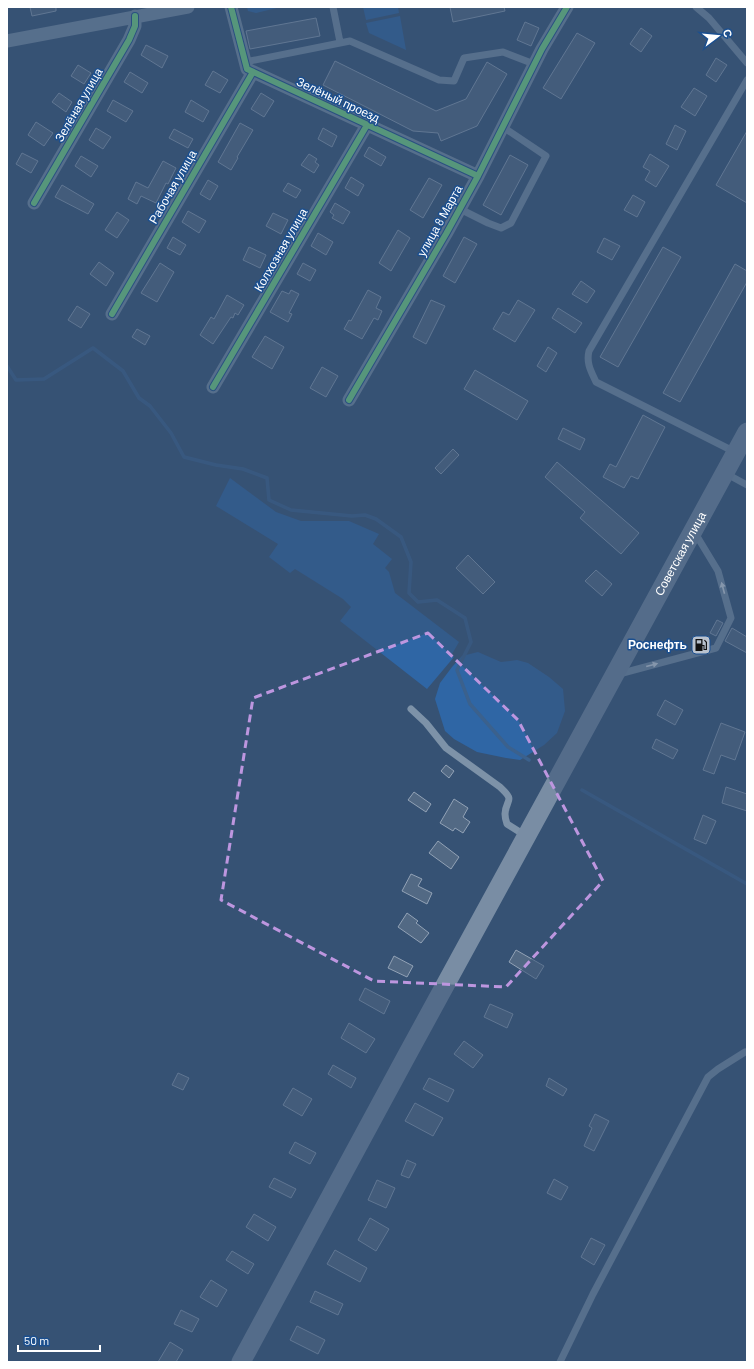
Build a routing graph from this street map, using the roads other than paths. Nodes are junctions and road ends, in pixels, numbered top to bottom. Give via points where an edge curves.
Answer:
1 (188, 7) edge
2 (231, 7) edge
3 (333, 7) edge
4 (567, 7) edge
5 (696, 7) edge
6 (135, 16) junction
7 (7, 41) edge
8 (340, 42) junction
9 (747, 63) edge
10 (534, 64) junction
11 (249, 67) junction
12 (747, 80) edge
13 (367, 125) junction
14 (503, 127) junction
15 (478, 176) junction
16 (34, 203) dead end
17 (460, 209) junction
18 (112, 314) dead end
19 (214, 387) dead end
20 (349, 400) dead end
21 (747, 432) edge
22 (736, 452) junction
23 (725, 473) junction
24 (747, 485) edge
25 (694, 530) junction
26 (615, 675) junction
27 (411, 709) dead end
28 (527, 836) junction
29 (745, 1052) dead end
30 (241, 1362) edge
31 (560, 1362) edge

1 - 6 street
2 - 11 street
3 - 8 lane
4 - 10 street, улица 8 Марта
5 - 9 lane via 709,18
6 - 7 street
6 - 16 street, Зелёная улица via 135,26 129,40
8 - 10 lane via 350,41 439,80 454,81 464,58 503,52
8 - 11 lane
10 - 14 street, улица 8 Марта
11 - 13 street, Зелёный проезд
11 - 18 street, Рабочая улица
12 - 22 lane via 589,351 587,359 596,382
13 - 15 street, Зелёный проезд
13 - 19 street, Колхозная улица
14 - 15 street, улица 8 Марта
14 - 17 lane via 546,156 511,223 501,228
15 - 17 street, улица 8 Марта
17 - 20 street, улица 8 Марта
21 - 22 main road, Советская улица
22 - 23 main road, Советская улица
23 - 24 lane
23 - 25 main road, Советская улица
25 - 26 main road, Советская улица
26 -> 25 lane via 716,648 731,618 718,571
26 - 28 main road, Советская улица
27 - 28 lane via 446,748 508,794 510,800 505,813 507,824
28 - 30 main road, Советская улица
29 - 31 lane via 708,1077 593,1294

